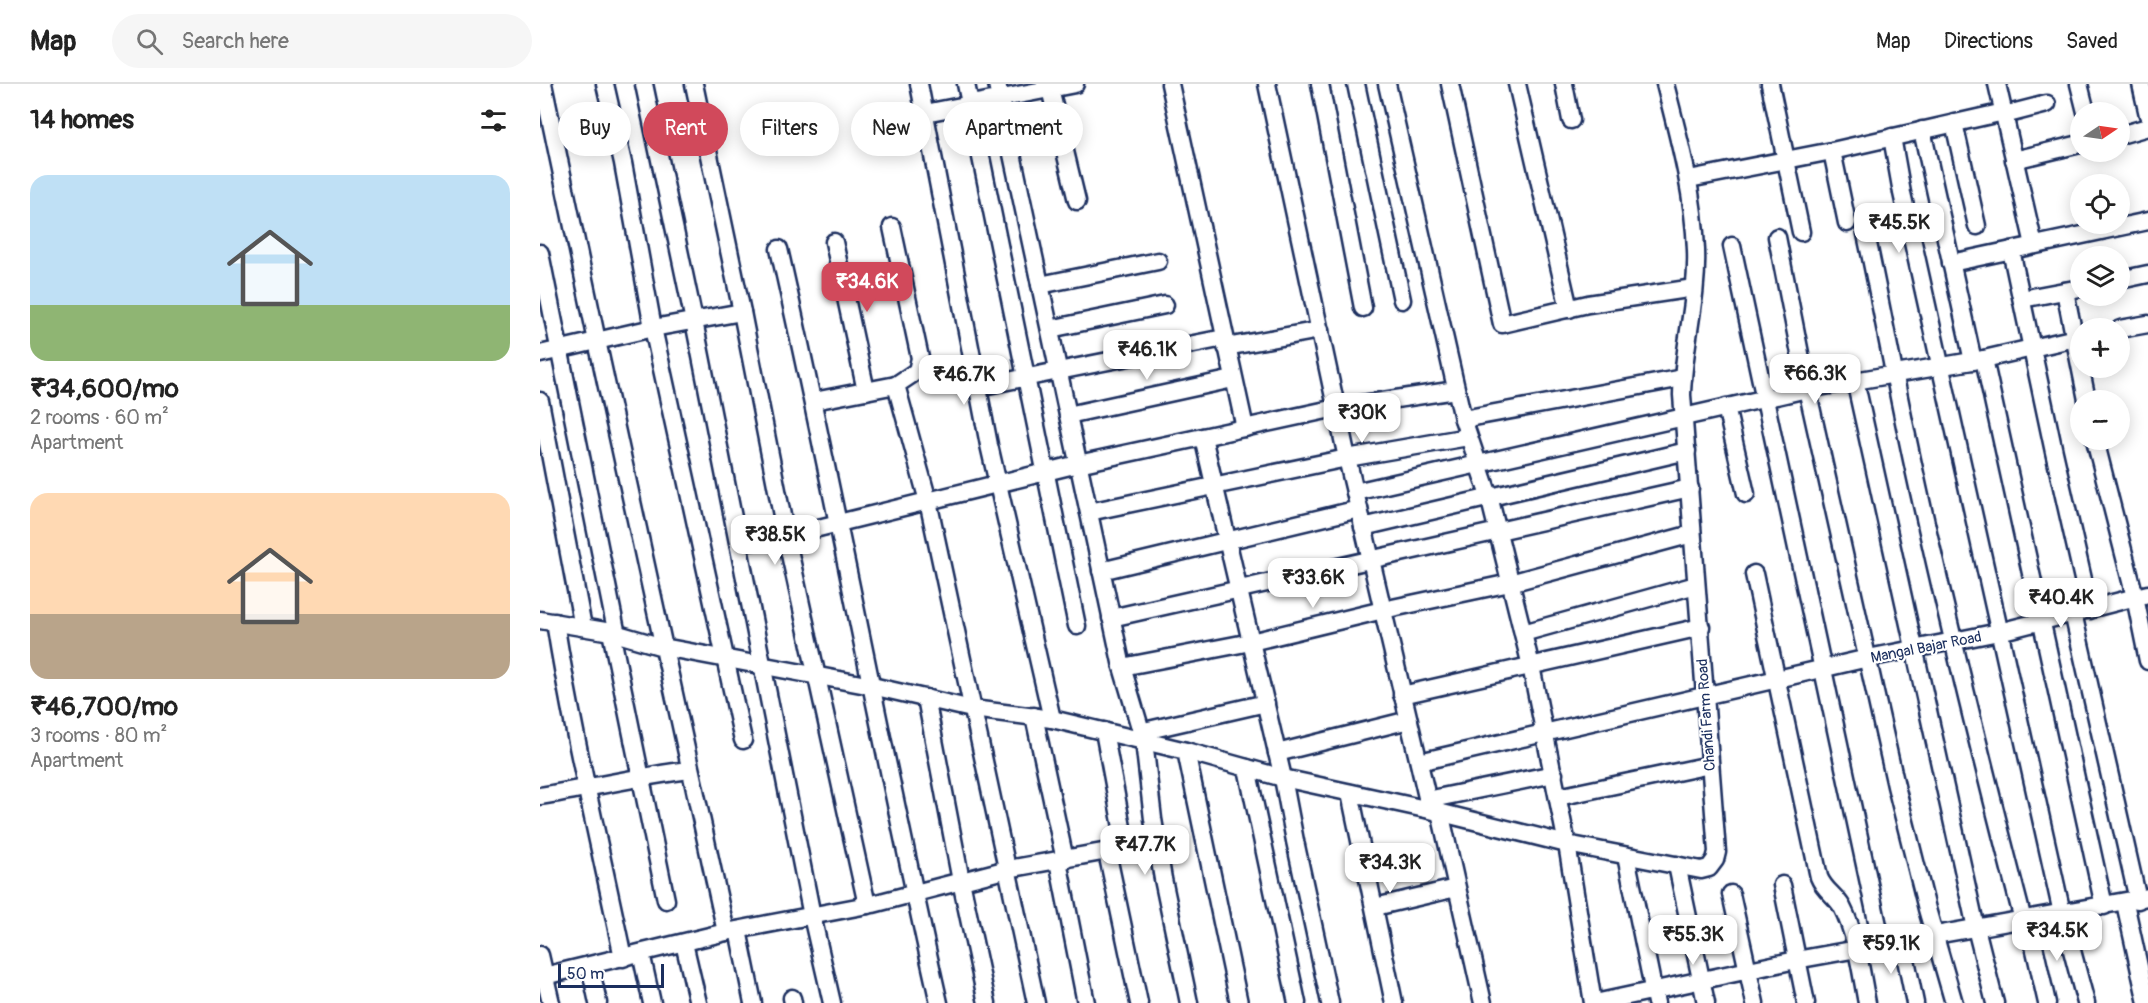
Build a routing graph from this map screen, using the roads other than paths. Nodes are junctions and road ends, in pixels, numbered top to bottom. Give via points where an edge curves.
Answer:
1 (543, 84) edge
2 (605, 84) edge
3 (644, 84) edge
4 (694, 84) edge
5 (919, 84) edge
6 (966, 84) edge
7 (1075, 84) edge
8 (1170, 84) edge
9 (1267, 84) edge
10 (1320, 84) edge
11 (1356, 84) edge
12 (1387, 84) edge
13 (1450, 84) edge
14 (1516, 84) edge
15 (1564, 84) edge
16 (1665, 84) edge
17 (1770, 84) edge
18 (1997, 84) edge
19 (2079, 84) edge
20 (2141, 84) edge
21 (1045, 88) edge
22 (999, 91) edge
23 (923, 102) edge
24 (970, 102) edge
25 (977, 102) edge
26 (2084, 102) edge
27 (2047, 104) dead end
28 (2004, 114) junction
29 (2148, 115) edge
30 (1571, 120) dead end
31 (1954, 123) junction
32 (2148, 127) edge
33 (1922, 130) junction
34 (2130, 132) edge
35 (1892, 137) junction
36 (931, 144) edge
37 (2070, 146) edge
38 (1832, 151) junction
39 (982, 156) edge
40 (1785, 160) junction
41 (2014, 160) junction
42 (1689, 179) junction
43 (1077, 201) dead end
44 (2148, 221) edge
45 (1977, 226) dead end
46 (892, 227) dead end
47 (1802, 232) dead end
48 (1777, 237) dead end
49 (834, 242) dead end
50 (2034, 245) junction
51 (1732, 246) dead end
52 (779, 249) dead end
53 (2011, 250) junction
54 (540, 253) edge
55 (1158, 261) dead end
56 (1951, 263) junction
57 (2148, 274) edge
58 (2130, 278) edge
59 (1040, 285) junction
60 (1694, 288) junction
61 (2070, 290) edge
62 (2022, 299) junction
63 (1402, 300) dead end
64 (1165, 305) dead end
65 (1363, 308) dead end
66 (1569, 309) junction
67 (742, 312) junction
68 (694, 321) junction
69 (2148, 324) edge
70 (2130, 327) edge
71 (653, 328) junction
72 (1050, 329) junction
73 (1320, 330) junction
74 (2070, 340) edge
75 (597, 341) junction
76 (1225, 343) junction
77 (2033, 348) junction
78 (559, 350) junction
79 (540, 354) edge
80 (1979, 360) junction
81 (1941, 365) junction
82 (1059, 371) junction
83 (1895, 372) junction
84 (1027, 377) junction
85 (1683, 378) junction
86 (1233, 380) junction
87 (1855, 380) junction
88 (896, 385) junction
89 (978, 387) junction
90 (1807, 389) junction
91 (1456, 390) junction
92 (866, 391) junction
93 (1765, 399) junction
94 (540, 401) edge
95 (814, 401) junction
96 (1726, 407) junction
97 (1336, 408) junction
98 (1068, 415) junction
99 (1683, 416) junction
100 (1463, 419) junction
101 (1245, 428) junction
102 (1203, 437) junction
103 (1468, 437) junction
104 (2098, 450) edge
105 (1687, 451) junction
106 (1347, 458) junction
107 (1477, 463) junction
108 (1078, 464) junction
109 (1047, 472) junction
110 (999, 483) junction
111 (1213, 485) junction
112 (1690, 488) junction
113 (1746, 495) dead end
114 (1490, 496) junction
115 (928, 501) junction
116 (1357, 501) junction
117 (1089, 512) junction
118 (839, 521) junction
119 (1363, 527) junction
120 (1498, 531) junction
121 (1692, 534) junction
122 (786, 536) junction
123 (1227, 542) junction
124 (739, 543) junction
125 (1371, 560) junction
126 (1101, 571) junction
127 (1754, 574) dead end
128 (1510, 583) junction
129 (1696, 585) junction
130 (1239, 590) junction
131 (2142, 596) edge
132 (1383, 610) junction
133 (2081, 611) junction
134 (544, 618) edge
135 (1112, 618) junction
136 (2042, 622) junction
137 (1077, 626) dead end
138 (583, 627) junction
139 (1701, 627) junction
140 (2000, 632) junction
141 (1523, 633) junction
142 (614, 634) junction
143 (1954, 641) junction
144 (1251, 642) junction
145 (663, 647) junction
146 (1914, 648) junction
147 (725, 658) junction
148 (1868, 658) junction
149 (2148, 661) edge
150 (1531, 666) junction
151 (764, 667) junction
152 (1122, 667) junction
153 (1822, 669) junction
154 (818, 677) junction
155 (1777, 679) junction
156 (872, 686) junction
157 (1402, 695) junction
158 (1704, 697) junction
159 (926, 698) junction
160 (1266, 703) junction
161 (972, 709) junction
162 (1034, 716) junction
163 (1052, 718) junction
164 (1409, 720) junction
165 (1104, 731) junction
166 (1546, 732) junction
167 (1142, 737) junction
168 (743, 740) dead end
169 (1186, 751) junction
170 (1277, 753) junction
171 (1419, 762) junction
172 (1710, 765) junction
173 (1247, 768) junction
174 (690, 770) junction
175 (1554, 774) junction
176 (641, 777) junction
177 (1283, 778) junction
178 (588, 789) junction
179 (1350, 793) junction
180 (540, 796) edge
181 (1558, 796) junction
182 (1432, 807) junction
183 (1567, 844) junction
184 (1107, 852) junction
185 (1626, 856) junction
186 (1062, 861) junction
187 (1677, 866) junction
188 (1008, 869) junction
189 (961, 881) junction
190 (1782, 885) dead end
191 (1456, 888) junction
192 (914, 893) junction
193 (1731, 894) dead end
194 (666, 900) dead end
195 (2137, 900) edge
196 (867, 905) junction
197 (2104, 906) junction
198 (1375, 907) junction
199 (2062, 913) junction
200 (812, 916) junction
201 (2023, 920) junction
202 (1976, 928) junction
203 (732, 931) junction
204 (1934, 934) junction
205 (1902, 940) junction
206 (684, 943) junction
207 (1882, 944) junction
208 (1856, 950) junction
209 (641, 953) junction
210 (540, 955) edge
211 (623, 957) junction
212 (1796, 960) junction
213 (590, 966) junction
214 (1747, 971) junction
215 (542, 976) edge
216 (1701, 982) junction
217 (1654, 997) edge
218 (551, 1003) edge
219 (598, 1003) edge
220 (652, 1003) edge
221 (698, 1003) edge
222 (753, 1003) edge
223 (832, 1003) edge
224 (939, 1003) edge
225 (987, 1003) edge
226 (1036, 1003) edge
227 (1086, 1003) edge
228 (1139, 1003) edge
229 (1189, 1003) edge
230 (1239, 1003) edge
231 (1297, 1003) edge
232 (1330, 1003) edge
233 (1394, 1003) edge
234 (1483, 1003) edge
235 (1594, 1003) edge
236 (1706, 1003) edge
237 (1755, 1003) edge
238 (1806, 1003) edge
239 (1867, 1003) edge
240 (1915, 1003) edge
241 (1954, 1003) edge
242 (1995, 1003) edge
243 (2047, 1003) edge
244 (2086, 1003) edge
245 (2147, 1003) edge

1 - 75 street
2 - 71 street
3 - 68 street
4 - 67 street
5 - 23 street
6 - 24 street
7 - 21 street
8 - 76 street
9 - 73 street
10 - 65 street
11 - 63 street
12 - 91 street
13 - 66 street via 1502,324
14 - 66 street
15 - 30 street
16 - 42 street, Chandi Farm Road
17 - 40 street
18 - 28 street
19 - 26 street
20 - 29 street
21 - 22 street
21 - 43 street
22 - 25 street
22 - 59 street
27 - 28 street
28 - 31 street
28 - 41 street
31 - 33 street
31 - 45 street
32 - 34 street
33 - 35 street
33 - 56 street
35 - 38 street
35 - 81 street
36 - 89 street
37 - 41 street
38 - 40 street
38 - 83 street
39 - 84 street
40 - 42 street
40 - 47 street
41 - 50 street
42 - 60 street, Chandi Farm Road via 1696,252
44 - 50 street
46 - 88 street via 920,358 917,371
48 - 90 street
49 - 92 street
50 - 53 street
51 - 93 street
52 - 95 street
53 - 56 street
53 - 62 street
54 - 78 street
55 - 59 street
56 - 80 street
57 - 58 street
59 - 72 street
60 - 66 street
60 - 85 street, Chandi Farm Road
61 - 62 street
62 - 77 street
64 - 72 street
67 - 68 street
67 - 122 street
68 - 71 street
68 - 124 street
69 - 70 street
71 - 75 street
71 - 147 street
72 - 82 street
73 - 76 street
73 - 97 street
74 - 77 street
75 - 78 street
75 - 145 street
76 - 82 street
76 - 86 street
77 - 80 street
77 - 133 street
78 - 79 street
78 - 142 street
80 - 81 street
80 - 136 street
81 - 83 street
81 - 140 street
82 - 84 street
82 - 98 street
83 - 87 street
83 - 143 street
84 - 89 street
84 - 109 street
85 - 99 street, Chandi Farm Road
85 - 100 street
86 - 98 street
86 - 101 street
87 - 90 street
87 - 146 street
88 - 92 street
88 - 115 street
89 - 110 street
90 - 93 street
90 - 148 street
91 - 97 street
91 - 100 street
92 - 95 street
93 - 96 street
93 - 153 street
94 - 138 street
95 - 118 street
96 - 99 street
96 - 113 street
97 - 101 street
97 - 106 street
98 - 108 street
99 - 105 street, Chandi Farm Road
99 - 107 street
100 - 103 street
101 - 102 street
102 - 108 street
102 - 111 street
103 - 106 street
103 - 107 street
104 - 131 street
105 - 112 street, Chandi Farm Road
105 - 114 street
106 - 111 street
106 - 116 street
107 - 114 street
107 - 116 street
108 - 109 street
108 - 117 street
109 - 110 street
109 - 137 street
110 - 115 street
110 - 163 street
111 - 117 street
111 - 123 street
112 - 120 street
112 - 121 street, Chandi Farm Road
114 - 119 street
114 - 120 street
115 - 118 street
115 - 161 street
116 - 119 street
116 - 123 street
117 - 126 street
118 - 122 street
118 - 156 street
119 - 125 street
120 - 125 street
120 - 128 street
121 - 128 street
121 - 129 street, Chandi Farm Road
122 - 124 street
122 - 154 street
123 - 126 street
123 - 130 street
124 - 151 street
125 - 130 street
125 - 132 street
126 - 135 street
127 - 155 street
128 - 132 street
128 - 141 street
129 - 139 street, Chandi Farm Road
129 - 141 street
130 - 135 street
130 - 144 street
131 - 133 street, Mangal Bajar Road
131 - 149 street
132 - 144 street
132 - 157 street
133 - 136 street, Mangal Bajar Road
133 - 195 street
134 - 138 street, Chandi Farm Road
134 - 178 street
135 - 152 street
136 - 140 street, Mangal Bajar Road
136 - 197 street
138 - 142 street, Chandi Farm Road
139 - 150 street
139 - 158 street, Chandi Farm Road
140 - 143 street, Mangal Bajar Road
140 - 199 street
141 - 150 street
142 - 145 street, Chandi Farm Road
142 - 176 street
143 - 146 street, Mangal Bajar Road
143 - 201 street
144 - 152 street
144 - 160 street
145 - 147 street, Chandi Farm Road
145 - 174 street
146 - 148 street, Mangal Bajar Road
146 - 202 street
147 - 151 street, Chandi Farm Road
147 - 168 street
148 - 153 street, Mangal Bajar Road
148 - 204 street
150 - 157 street
150 - 166 street
151 - 154 street, Chandi Farm Road
151 - 200 street
152 - 167 street
153 - 155 street, Mangal Bajar Road
153 - 207 street
154 - 156 street, Chandi Farm Road
154 - 196 street
155 - 158 street, Mangal Bajar Road
155 - 208 street via 1819,878 1841,905
156 - 159 street, Chandi Farm Road
156 - 192 street
157 - 164 street
158 - 166 street, Mangal Bajar Road
158 - 172 street, Chandi Farm Road
159 - 161 street, Chandi Farm Road
159 - 189 street
160 - 167 street
160 - 170 street
161 - 162 street, Chandi Farm Road
161 - 188 street
162 - 163 street, Chandi Farm Road
162 - 186 street
163 - 165 street, Chandi Farm Road
164 - 170 street
164 - 171 street
165 - 167 street, Chandi Farm Road
165 - 184 street via 1124,838 1123,846
166 - 171 street, Mangal Bajar Road
166 - 175 street
167 - 169 street, Chandi Farm Road
167 - 229 street via 1163,879
169 - 173 street, Chandi Farm Road
169 - 230 street
170 - 177 street
171 - 182 street
172 - 181 street
172 - 187 street, Chandi Farm Road via 1715,860 1709,868 1701,870
173 - 177 street, Chandi Farm Road
173 - 231 street
174 - 176 street
174 - 203 street
175 - 181 street
175 - 182 street
176 - 178 street
176 - 194 street
177 - 179 street, Chandi Farm Road
177 - 232 street
178 - 180 street
178 - 211 street
179 - 182 street, Chandi Farm Road
179 - 198 street
181 - 183 street
182 - 183 street, Chandi Farm Road
182 - 191 street
183 - 185 street, Chandi Farm Road
183 - 235 street
184 - 186 street
184 - 228 street
185 - 187 street, Chandi Farm Road
185 - 217 street
186 - 188 street
186 - 227 street
187 - 216 street
188 - 189 street
188 - 226 street
189 - 192 street
189 - 225 street
190 - 212 street
191 - 198 street
191 - 234 street
192 - 196 street
192 - 224 street
193 - 214 street
195 - 197 street
195 - 245 street
196 - 200 street
197 - 199 street
198 - 233 street
199 - 201 street
199 - 244 street
200 - 203 street
200 - 223 street
201 - 202 street
201 - 243 street via 2029,924
202 - 204 street
202 - 242 street
203 - 206 street
203 - 222 street
204 - 205 street
204 - 241 street
205 - 207 street
205 - 240 street
206 - 209 street
206 - 221 street
207 - 208 street
208 - 212 street
208 - 239 street
209 - 211 street
209 - 220 street
210 - 215 street
211 - 213 street
212 - 214 street
212 - 238 street
213 - 215 street
213 - 219 street
214 - 216 street
214 - 237 street
215 - 218 street
216 - 217 street
216 - 236 street
217 - 235 street

